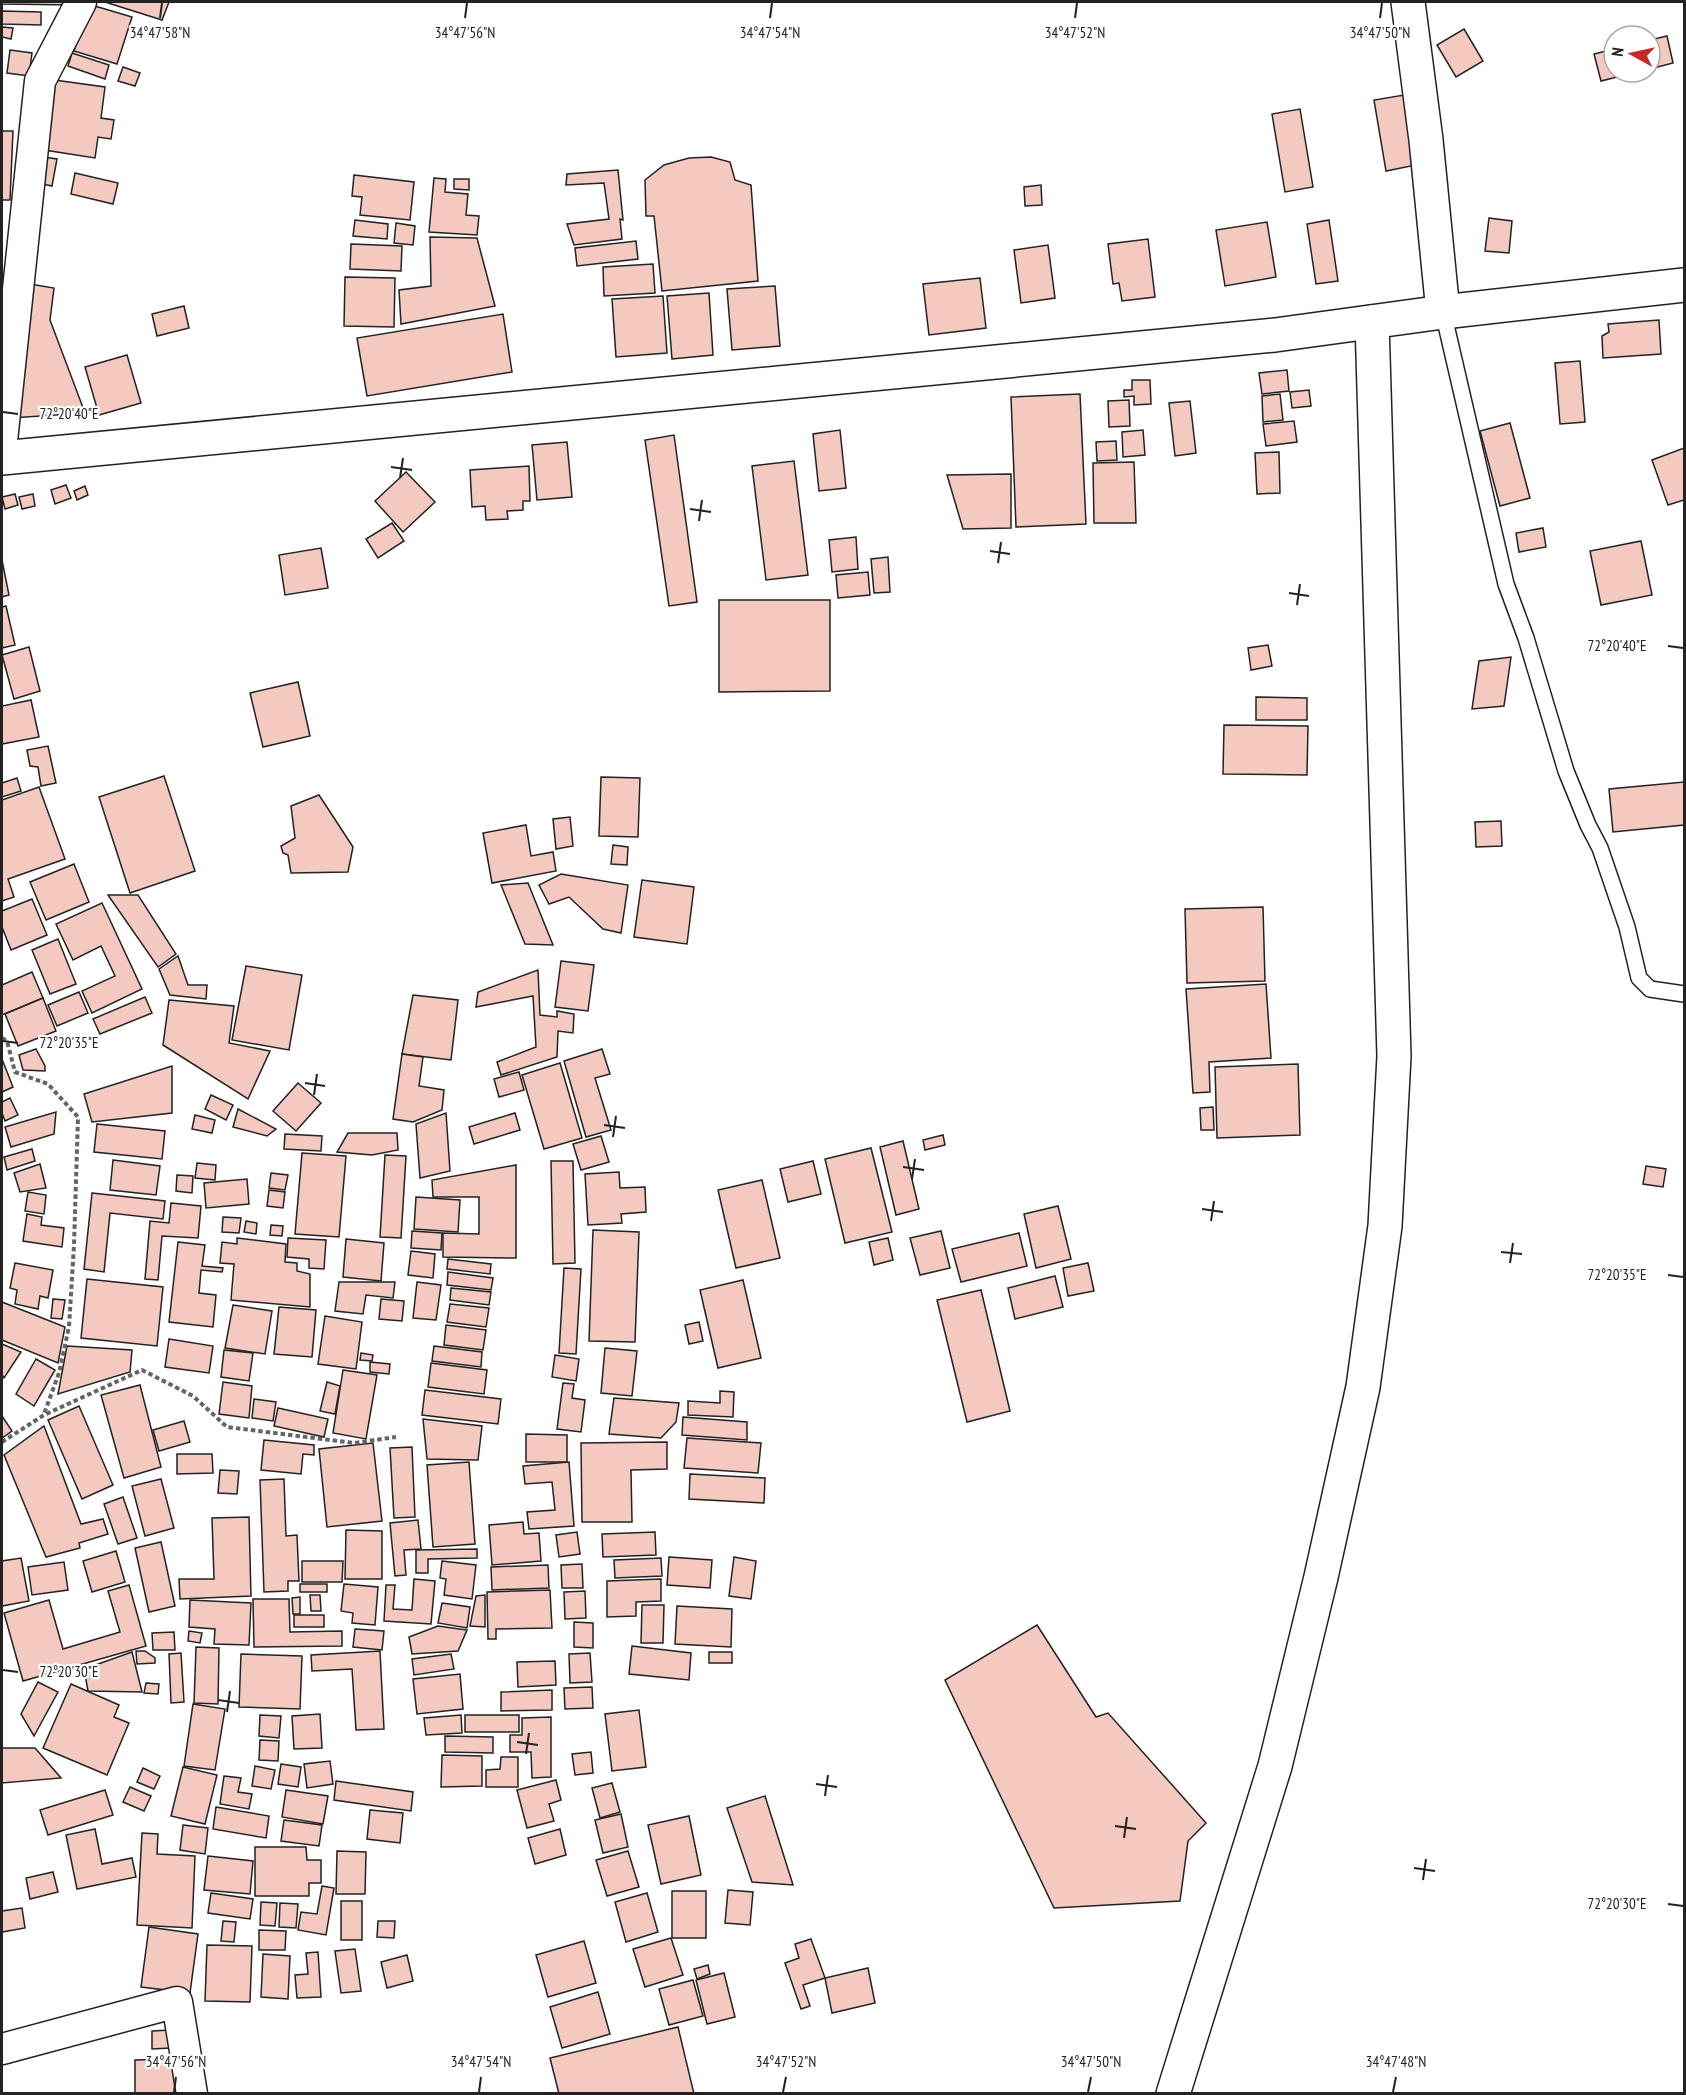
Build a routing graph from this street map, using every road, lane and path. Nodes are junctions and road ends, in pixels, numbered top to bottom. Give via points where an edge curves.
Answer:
1 (81, 2) edge
2 (1408, 2) edge
3 (1684, 285) edge
4 (1443, 312) junction
5 (1372, 322) junction
6 (2, 441) edge
7 (2, 458) edge
8 (1684, 994) edge
9 (2, 1038) edge
10 (44, 1415) junction
11 (396, 1437) dead end
12 (2, 1442) edge
13 (2, 2049) edge
14 (192, 2094) edge
15 (1173, 2094) edge

1 - 6 street via 40,81
2 - 4 main road
3 - 4 main road
4 - 5 main road
4 - 8 lane via 1506,584 1566,771 1600,848 1627,927 1639,978 1650,989
5 - 7 main road via 1275,335
5 - 15 main road via 1394,1056 1385,1226 1363,1387 1275,1766
9 - 10 path via 7,1041 15,1072 48,1084 78,1117 69,1327
10 - 11 path via 141,1370 193,1396 227,1427 354,1443
10 - 12 path
13 - 14 street via 177,2002

